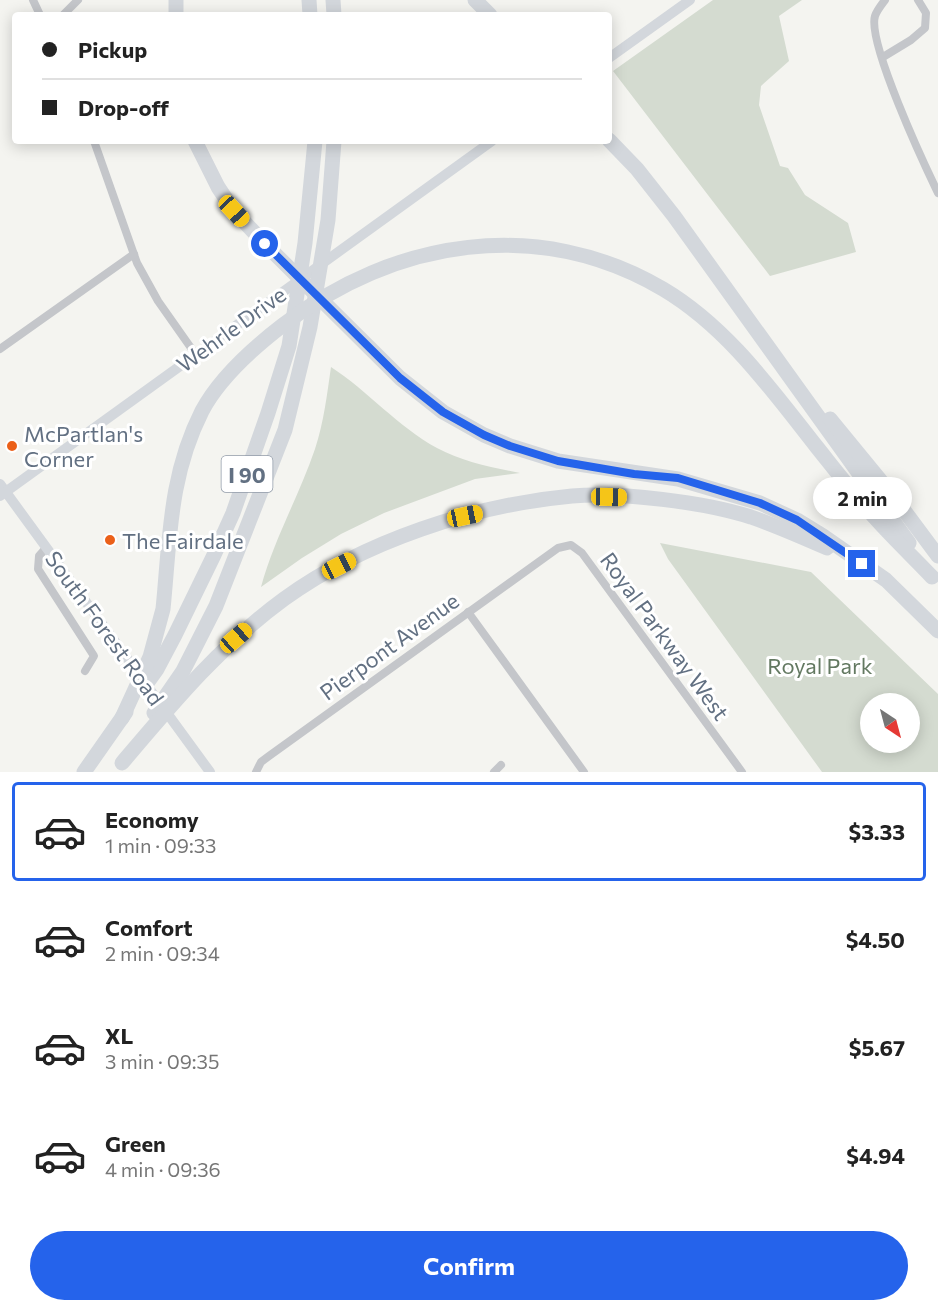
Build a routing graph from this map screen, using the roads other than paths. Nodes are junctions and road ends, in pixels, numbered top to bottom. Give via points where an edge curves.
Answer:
1 (78, 0) edge
2 (475, 0) edge
3 (690, 0) edge
4 (885, 0) edge
5 (918, 0) edge
6 (68, 12) edge
7 (487, 12) edge
8 (612, 56) edge
9 (883, 57) junction
10 (612, 143) edge
11 (95, 144) edge
12 (196, 144) edge
13 (315, 144) edge
14 (334, 144) edge
15 (488, 144) edge
16 (938, 193) edge
17 (134, 254) junction
18 (0, 349) edge
19 (196, 355) junction
20 (777, 362) junction
21 (2, 491) edge
22 (46, 548) junction
23 (549, 555) joint
24 (938, 556) edge
25 (862, 564) junction
26 (935, 581) edge
27 (468, 612) junction
28 (938, 632) edge
29 (85, 671) dead end
30 (122, 718) junction
31 (501, 765) dead end
32 (118, 768) edge
33 (84, 772) edge
34 (210, 772) edge
35 (256, 772) edge
36 (494, 772) edge
37 (584, 772) edge
38 (742, 772) edge

1 - 6 street
2 - 7 highway
3 - 8 street
4 - 9 street via 875,16 875,34
5 - 9 street via 926,13 925,28
9 - 16 street via 904,120
10 - 20 highway via 674,216
11 - 17 street
12 - 25 highway via 228,203 265,244 400,378 443,412 484,435 558,461 678,478 760,503 797,520
13 - 30 highway, I 90 via 289,346 268,413 233,513 195,596 157,669
14 - 32 highway, I 90 via 328,220 310,327 285,430 216,606 183,671
15 - 19 street, Wehrle Drive
17 - 18 street
17 - 19 street via 158,301
19 - 21 street, Wehrle Drive
20 - 24 highway via 853,446
20 - 26 highway
21 - 22 street, South Forest Road
22 - 29 street via 39,556 38,569 94,656
22 - 34 street, South Forest Road
23 - 27 street, Pierpont Avenue
23 - 38 street, Royal Parkway West via 565,545 582,553
25 - 28 highway via 886,580
25 - 32 highway via 750,517 696,505 628,497 573,496 465,516 373,549 285,598 224,648
26 - 30 highway via 876,519 731,344 697,312 625,269 594,257 524,245 482,244 397,262 351,281 302,310 226,378 204,408 187,443 172,502 161,617 150,657
27 - 35 street, Pierpont Avenue via 261,762
27 - 37 street
30 - 33 highway, I 90
31 - 36 street

